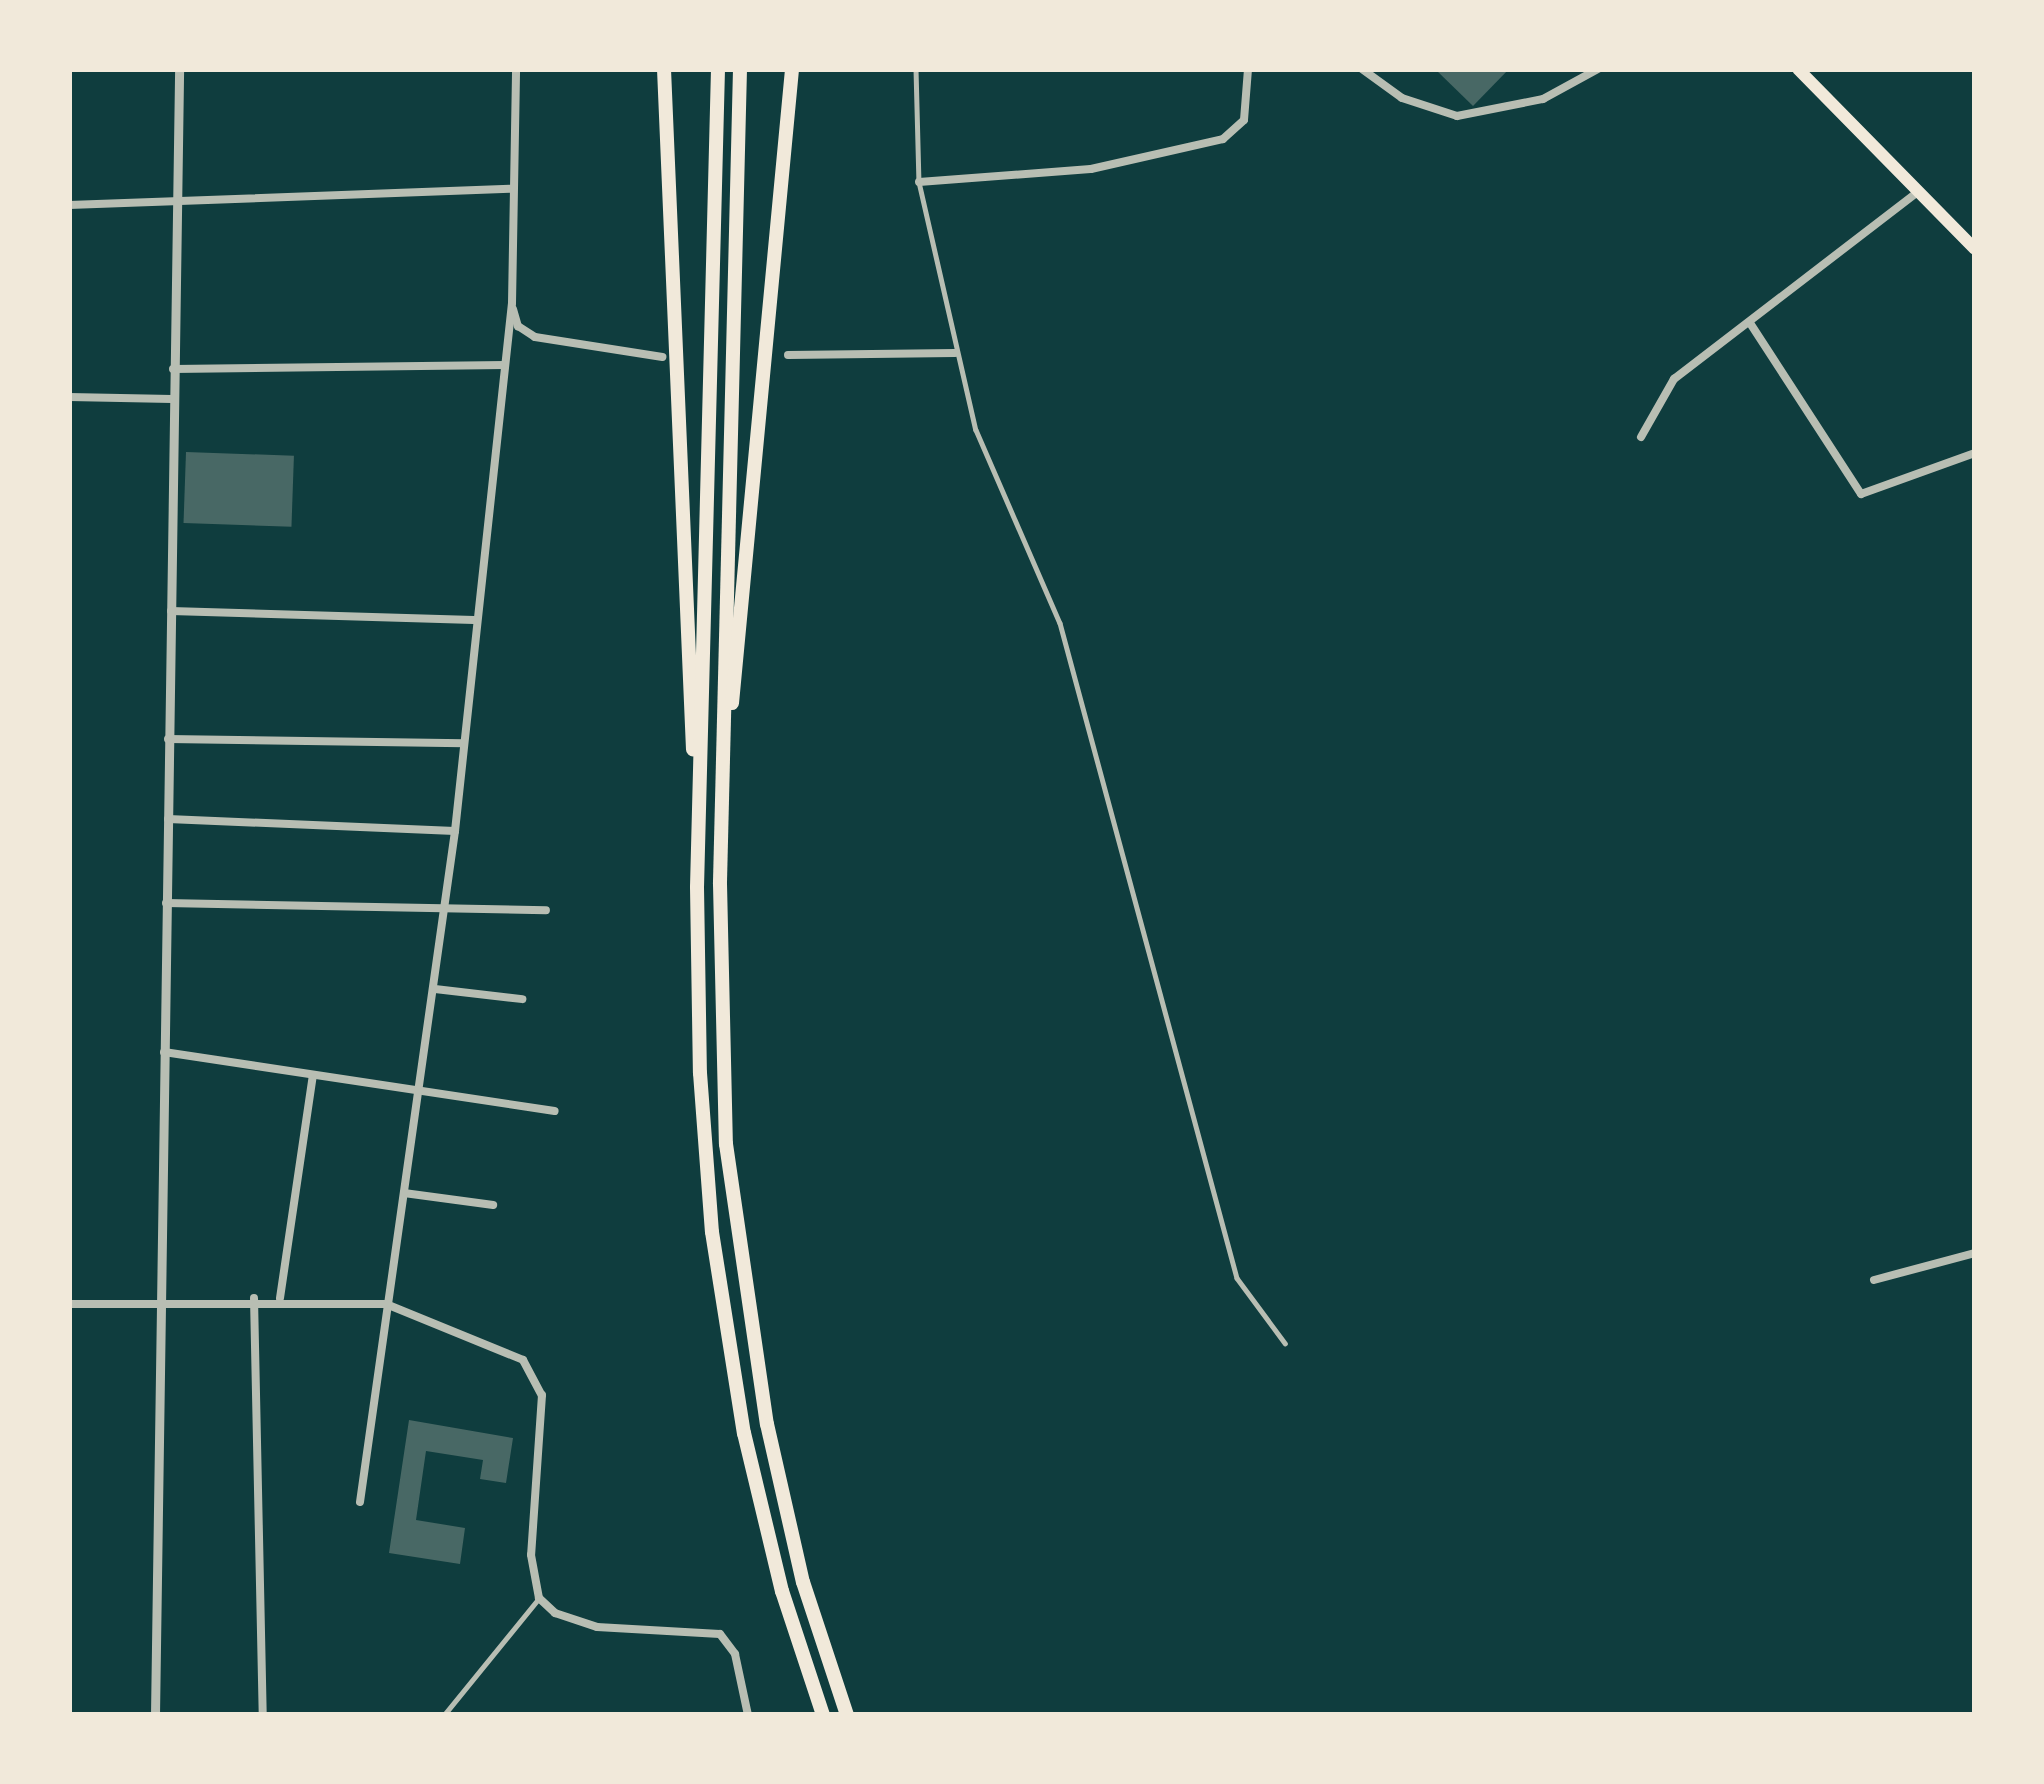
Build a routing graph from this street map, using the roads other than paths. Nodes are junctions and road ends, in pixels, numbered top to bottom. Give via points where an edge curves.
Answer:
1 (179, 69) edge
2 (515, 69) edge
3 (664, 69) edge
4 (718, 69) edge
5 (740, 69) edge
6 (792, 69) edge
7 (916, 69) edge
8 (1248, 69) edge
9 (1361, 69) edge
10 (1598, 69) edge
11 (1798, 69) edge
12 (920, 182) junction
13 (511, 190) junction
14 (1920, 190) junction
15 (174, 202) junction
16 (69, 205) edge
17 (1975, 249) edge
18 (512, 303) junction
19 (1750, 323) junction
20 (955, 352) junction
21 (788, 356) dead end
22 (662, 358) dead end
23 (505, 365) junction
24 (171, 369) junction
25 (69, 397) edge
26 (172, 399) junction
27 (1641, 437) dead end
28 (1975, 452) edge
29 (171, 611) junction
30 (474, 620) junction
31 (167, 739) junction
32 (464, 743) junction
33 (723, 769) junction
34 (166, 819) junction
35 (699, 820) junction
36 (454, 831) junction
37 (166, 904) junction
38 (445, 910) junction
39 (546, 910) dead end
40 (435, 989) junction
41 (522, 999) dead end
42 (163, 1052) junction
43 (314, 1075) junction
44 (422, 1088) junction
45 (555, 1111) dead end
46 (404, 1193) junction
47 (493, 1205) dead end
48 (1975, 1253) edge
49 (1874, 1280) dead end
50 (254, 1298) junction
51 (280, 1298) junction
52 (157, 1302) junction
53 (69, 1304) edge
54 (386, 1304) junction
55 (1285, 1343) dead end
56 (359, 1502) dead end
57 (539, 1598) junction
58 (155, 1715) edge
59 (263, 1715) edge
60 (444, 1715) edge
61 (748, 1715) edge
62 (823, 1715) edge
63 (847, 1715) edge

1 - 15 street
2 - 13 street
3 - 35 highway
4 - 35 highway
5 - 33 highway
6 - 33 highway via 748,584
7 - 12 lane
8 - 12 street via 1244,119 1223,139 1091,169
9 - 10 street via 1402,98 1457,116 1543,99
11 - 14 main road
12 - 20 lane
13 - 15 street
13 - 18 street
14 - 17 main road
14 - 19 street
15 - 16 street
15 - 24 street
18 - 22 street via 518,326 535,337
18 - 23 street
19 - 27 street via 1674,379
19 - 28 street via 1861,494
20 - 21 street
20 - 55 lane via 990,469 1060,622 1237,1278
23 - 24 street
23 - 30 street
24 - 26 street
25 - 26 street
26 - 29 street
29 - 30 street
29 - 31 street
30 - 32 street
31 - 32 street
31 - 34 street
32 - 36 street
33 - 63 highway via 723,1075 744,1300 803,1582
34 - 36 street
34 - 37 street
35 - 62 highway via 700,1073 712,1232 744,1433 782,1591
36 - 38 street
37 - 38 street
37 - 42 street
38 - 39 street
38 - 40 street
40 - 41 street
40 - 44 street
42 - 43 street
42 - 52 street
43 - 44 street
43 - 51 street
44 - 45 street
44 - 46 street
46 - 47 street
46 - 54 street
48 - 49 street
50 - 51 street
50 - 52 street
50 - 59 street
51 - 54 street
52 - 53 street
52 - 58 street
54 - 56 street
54 - 57 street via 501,1347 536,1376 544,1429 530,1555
57 - 60 lane
57 - 61 street via 555,1613 597,1627 721,1634 735,1654

